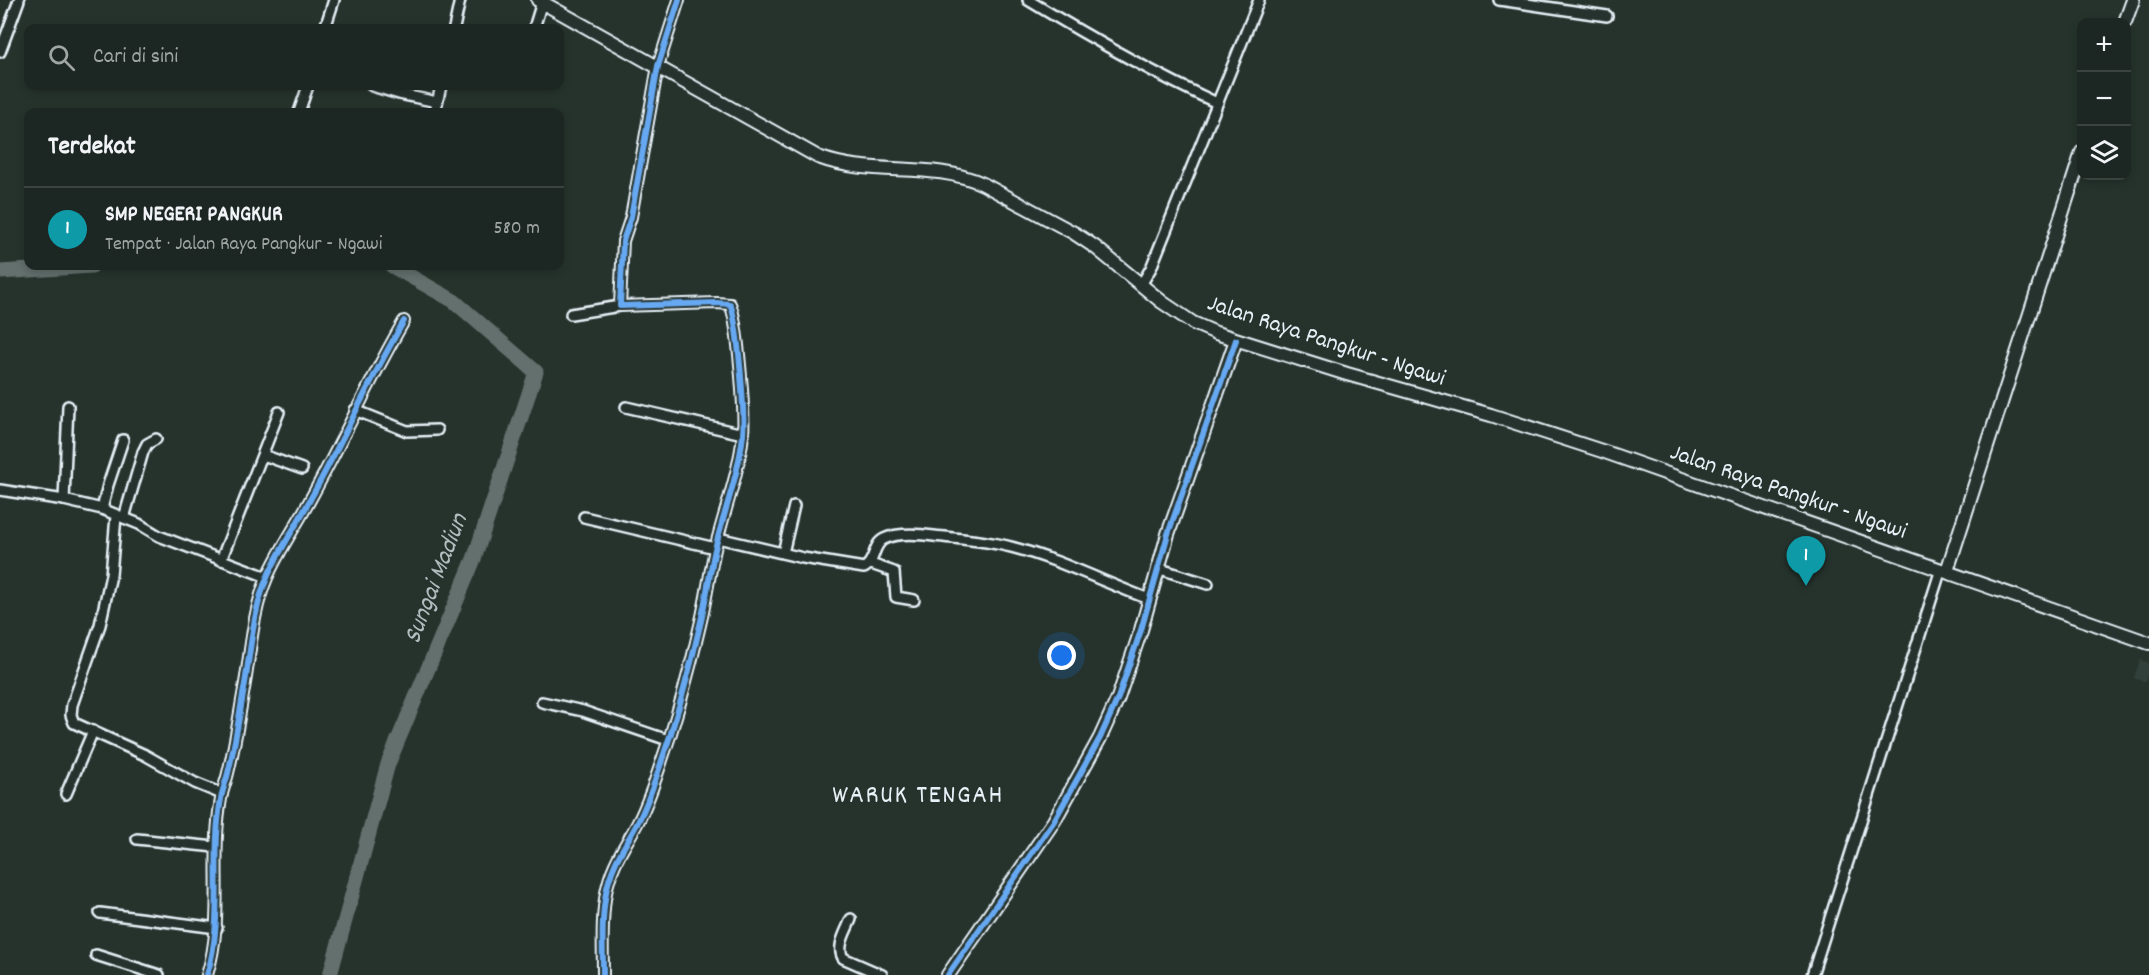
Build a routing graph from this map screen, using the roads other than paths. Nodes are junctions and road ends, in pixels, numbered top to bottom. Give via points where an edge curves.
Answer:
1 (19, 0) edge
2 (334, 0) edge
3 (460, 0) edge
4 (679, 0) edge
5 (1028, 0) edge
6 (1259, 0) edge
7 (1499, 0) edge
8 (2133, 0) edge
9 (540, 1) edge
10 (1607, 16) dead end
11 (2127, 18) edge
12 (326, 24) edge
13 (455, 24) edge
14 (535, 24) edge
15 (0, 52) edge
16 (658, 66) junction
17 (307, 90) edge
18 (386, 90) edge
19 (440, 90) edge
20 (437, 102) junction
21 (1217, 103) junction
22 (300, 108) edge
23 (436, 108) edge
24 (2077, 167) edge
25 (1141, 285) junction
26 (620, 306) junction
27 (571, 314) dead end
28 (404, 321) dead end
29 (1236, 340) junction
30 (68, 406) dead end
31 (626, 407) dead end
32 (355, 410) junction
33 (279, 412) dead end
34 (437, 430) dead end
35 (743, 434) junction
36 (156, 439) dead end
37 (123, 440) dead end
38 (263, 455) junction
39 (302, 469) dead end
40 (0, 490) edge
41 (64, 500) junction
42 (794, 506) dead end
43 (102, 509) junction
44 (120, 517) junction
45 (584, 517) dead end
46 (716, 543) junction
47 (783, 553) junction
48 (221, 560) junction
49 (871, 564) junction
50 (1157, 568) junction
51 (1944, 570) junction
52 (267, 577) junction
53 (1208, 584) dead end
54 (1149, 599) junction
55 (914, 600) dead end
56 (2149, 643) edge
57 (542, 702) dead end
58 (93, 731) junction
59 (668, 740) junction
60 (66, 794) dead end
61 (222, 794) junction
62 (137, 839) dead end
63 (215, 848) junction
64 (100, 913) dead end
65 (851, 919) dead end
66 (217, 928) junction
67 (96, 955) dead end
68 (159, 975) edge
69 (207, 975) edge
70 (603, 975) edge
71 (882, 975) edge
72 (948, 975) edge
73 (1812, 975) edge

1 - 15 street
2 - 12 street
3 - 13 street
4 - 16 street
5 - 21 street via 1099,43
6 - 21 street
7 - 10 street
8 - 11 main road
9 - 14 street
9 - 16 main road, Jalan Raya Pangkur - Ngawi
16 - 25 main road, Jalan Raya Pangkur - Ngawi via 833,162 861,168 944,171 970,178 1074,233
16 - 26 street via 631,217 623,241
17 - 22 street
18 - 20 street
19 - 20 street
20 - 23 street
21 - 25 street
24 - 51 main road
25 - 29 main road, Jalan Raya Pangkur - Ngawi via 1193,323
26 - 27 street
26 - 35 street via 730,304
28 - 32 street
29 - 50 main road
29 - 51 main road, Jalan Raya Pangkur - Ngawi via 1554,435
30 - 41 street
31 - 35 street
32 - 34 street via 407,431
32 - 52 street
33 - 38 street
35 - 46 street
36 - 44 street via 143,452
37 - 43 street
38 - 39 street
38 - 48 street
40 - 41 street
41 - 43 street
42 - 47 street
43 - 44 street
44 - 48 street
44 - 58 street via 100,625 72,705 74,723
45 - 46 street
46 - 47 street
46 - 59 street via 701,621
47 - 49 street via 864,568
48 - 52 street
49 - 54 street via 879,542 885,538 955,537 1033,554
49 - 55 street via 894,572 896,597
50 - 53 street
50 - 54 main road
51 - 56 main road, Jalan Raya Pangkur - Ngawi
51 - 73 street
52 - 61 street via 258,604
54 - 72 main road via 1118,698 1100,738 1054,821
57 - 59 street via 583,711
58 - 60 street
58 - 61 street
59 - 70 street via 637,823 611,874 603,914
61 - 63 street
62 - 63 street
63 - 66 street
64 - 66 street
65 - 71 street via 840,954
66 - 69 street
67 - 68 street

